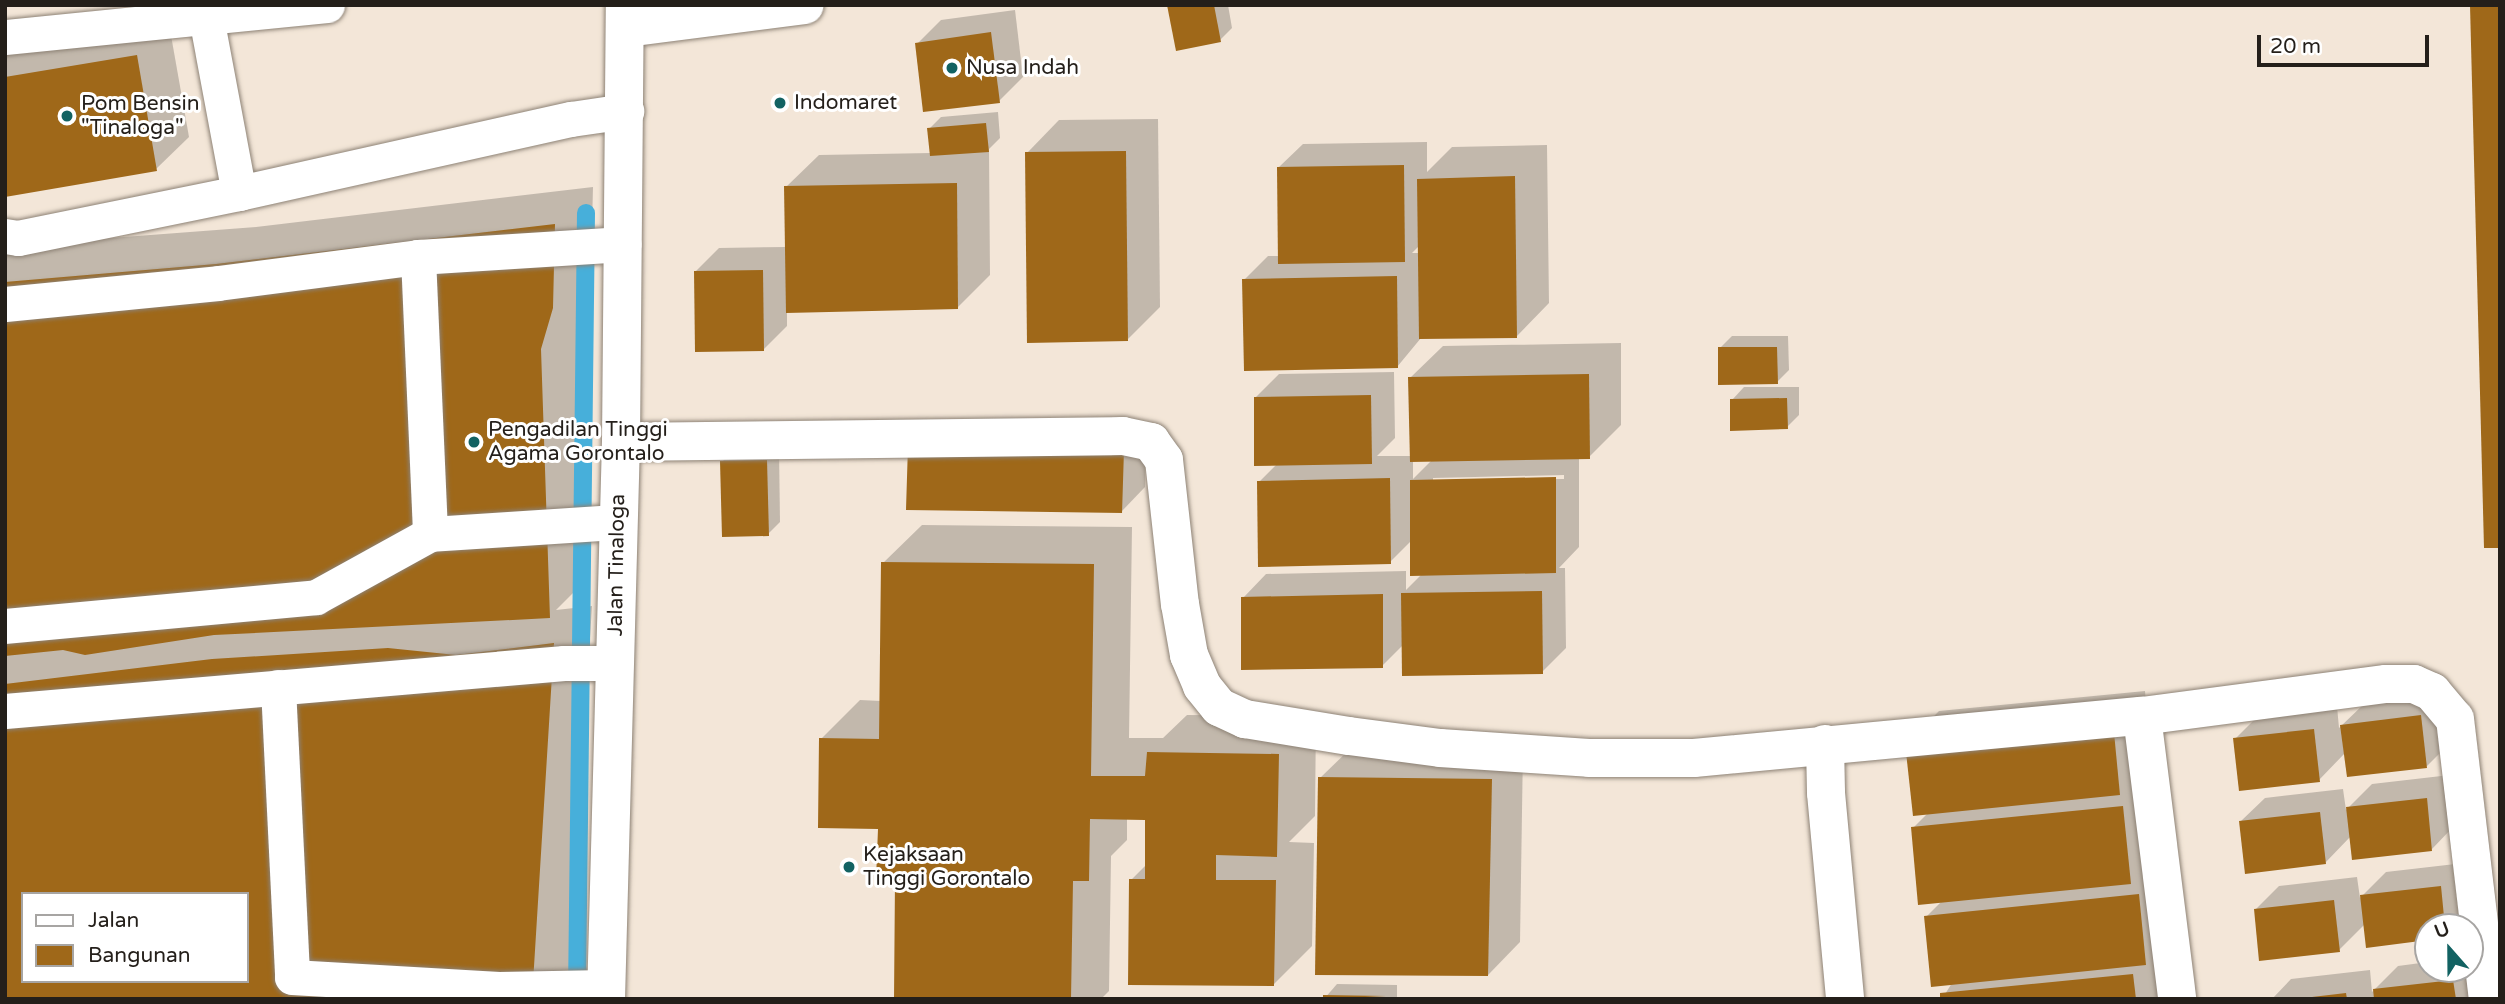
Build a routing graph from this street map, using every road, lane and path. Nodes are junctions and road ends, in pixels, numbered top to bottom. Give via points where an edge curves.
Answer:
1 (327, 5) edge
2 (805, 5) edge
3 (626, 16) edge
4 (206, 18) junction
5 (5, 37) edge
6 (626, 111) junction
7 (239, 193) junction
8 (5, 236) edge
9 (619, 244) junction
10 (418, 257) junction
11 (5, 304) edge
12 (621, 442) junction
13 (618, 522) junction
14 (430, 534) junction
15 (5, 626) edge
16 (607, 663) junction
17 (278, 687) junction
18 (5, 711) edge
19 (2143, 716) junction
20 (1825, 744) junction
21 (290, 988) edge
22 (598, 990) edge
23 (1846, 999) edge
24 (2177, 999) edge
25 (2488, 999) edge

1 - 4 lane
2 - 3 street
3 - 6 street, Jalan Tinaloga
4 - 5 lane
4 - 7 lane
6 - 7 lane via 571,119
6 - 9 street, Jalan Tinaloga
7 - 8 lane
9 - 10 lane
9 - 12 street, Jalan Tinaloga
10 - 11 lane via 218,284
10 - 14 lane
12 - 13 street, Jalan Tinaloga
12 - 20 street via 1123,436 1150,442 1164,460 1189,655 1202,686 1219,707 1265,723 1349,736 1440,748 1589,758 1694,758
13 - 14 lane
13 - 16 street, Jalan Tinaloga
14 - 15 lane via 316,597
16 - 17 lane
16 - 22 street, Jalan Tinaloga
17 - 18 lane
17 - 21 lane
19 - 20 street
19 - 24 street
19 - 25 street via 2386,684 2414,684 2432,692 2455,719
20 - 23 street
21 - 22 lane

